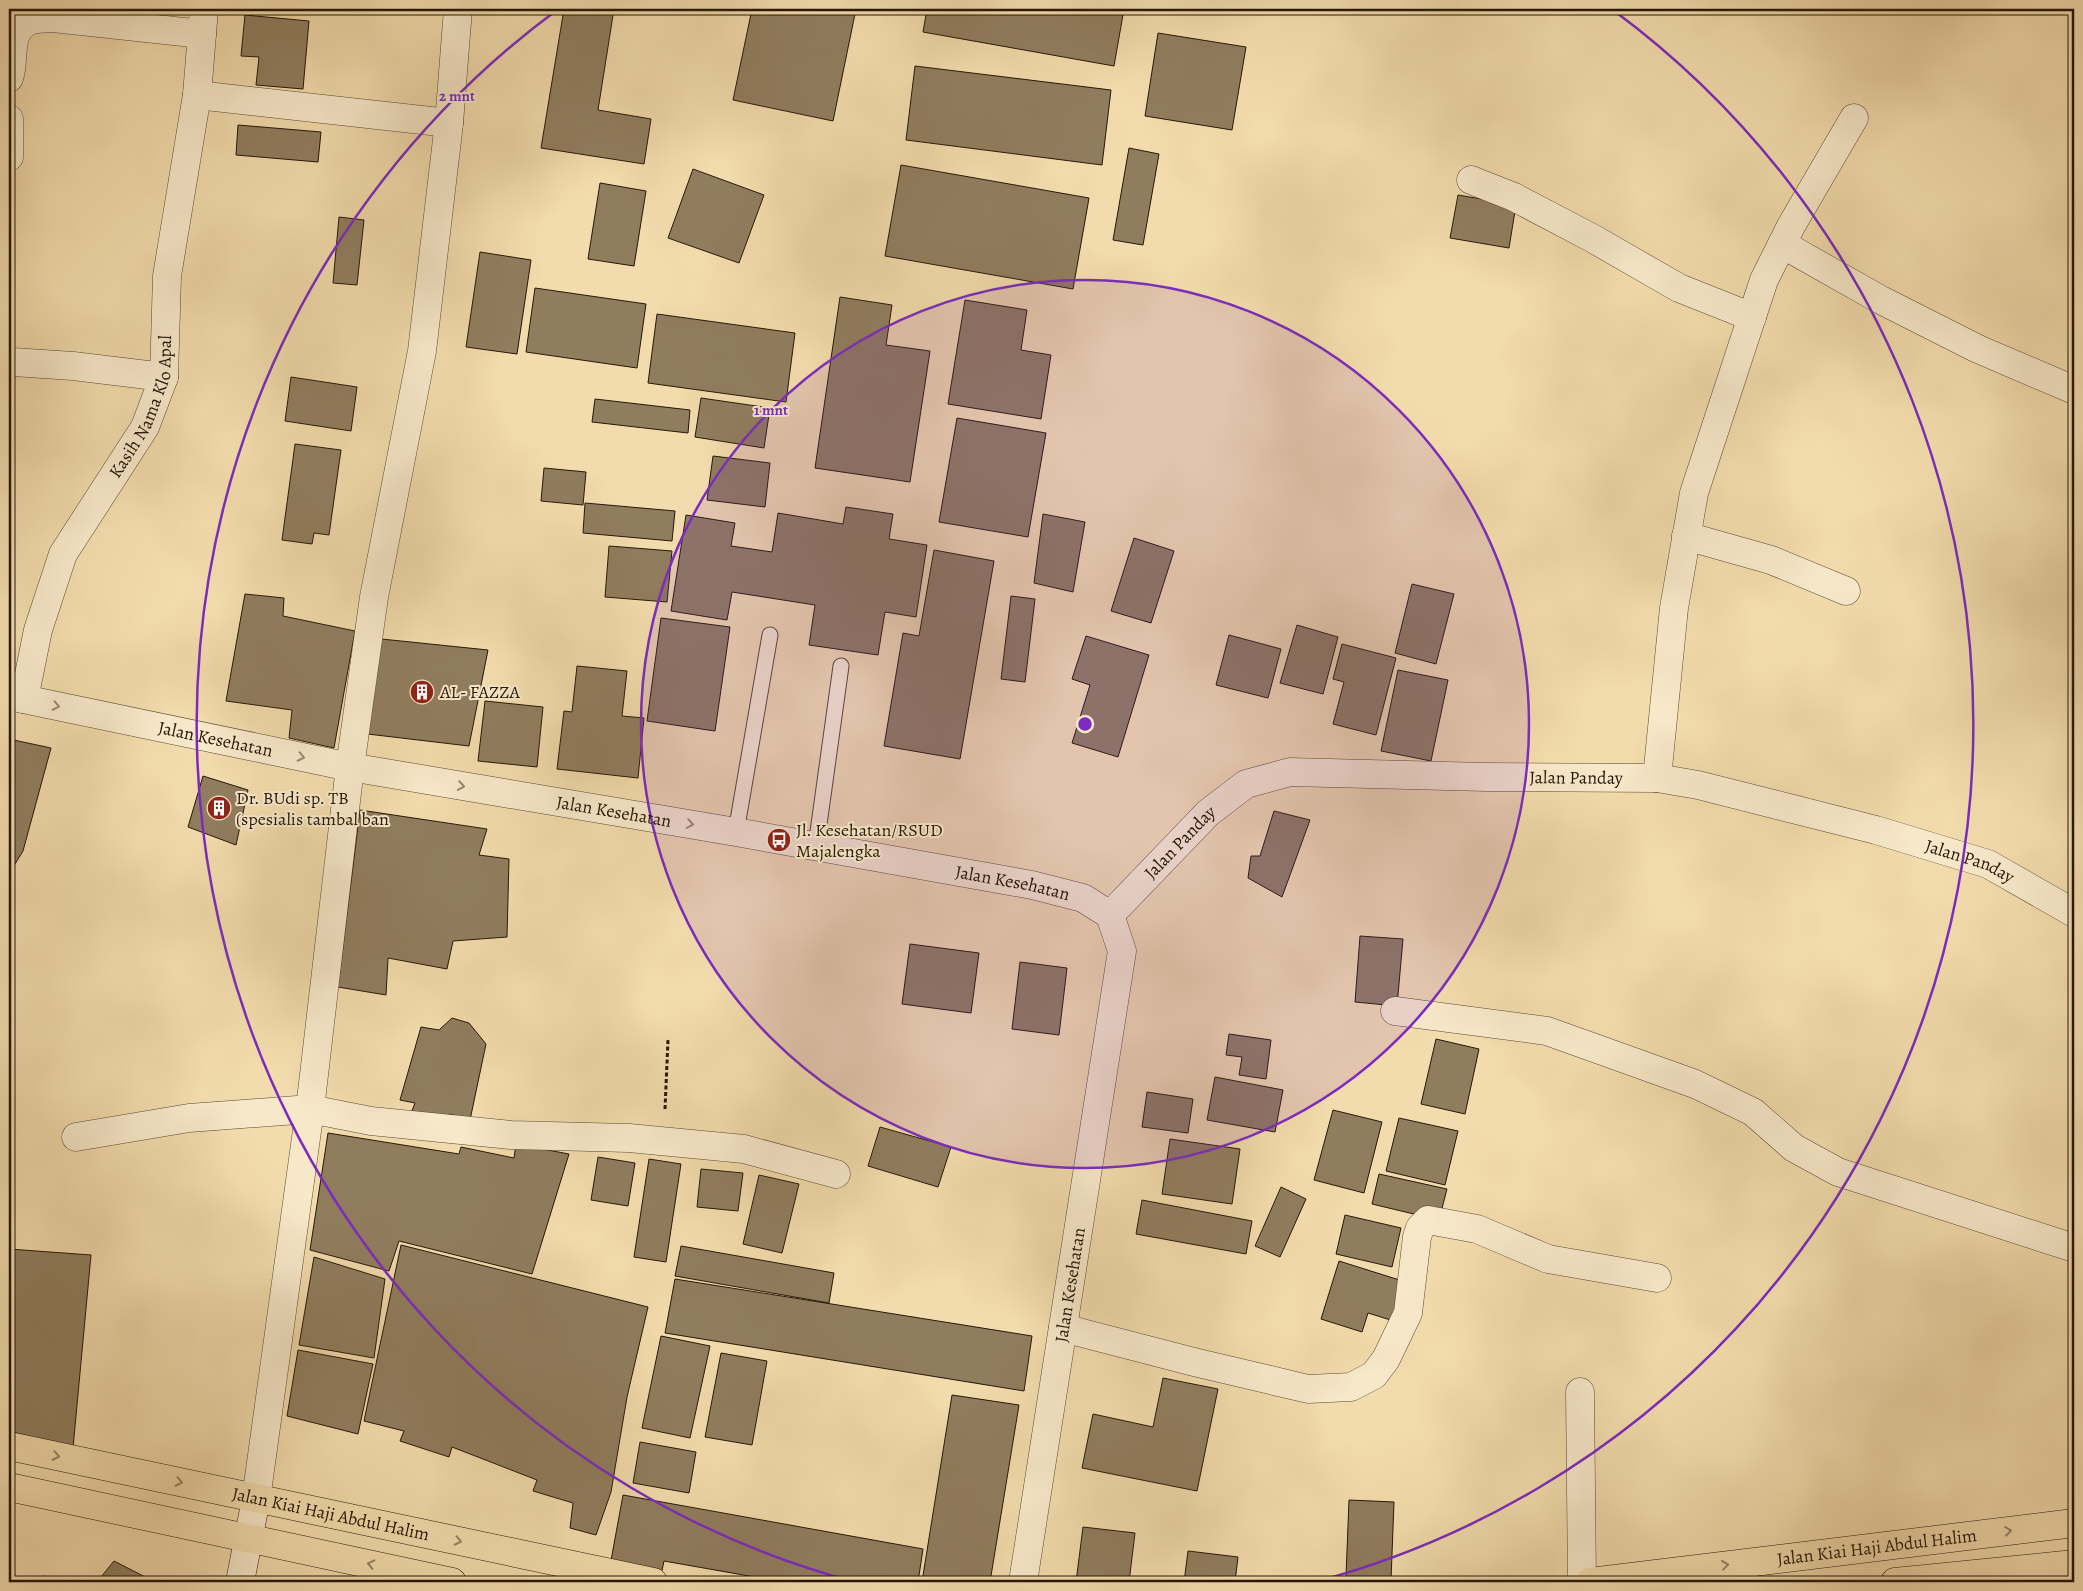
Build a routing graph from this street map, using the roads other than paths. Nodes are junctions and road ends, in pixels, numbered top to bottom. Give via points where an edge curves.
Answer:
1 (458, 9) edge
2 (203, 21) edge
3 (9, 78) edge
4 (197, 95) junction
5 (1854, 118) dead end
6 (9, 120) edge
7 (449, 123) junction
8 (9, 157) edge
9 (1471, 180) dead end
10 (1782, 244) junction
11 (1752, 317) junction
12 (13, 362) dead end
13 (164, 377) junction
14 (2074, 390) edge
15 (1686, 536) junction
16 (1846, 590) dead end
17 (770, 635) dead end
18 (841, 666) dead end
19 (16, 697) edge
20 (350, 767) junction
21 (1657, 778) junction
22 (736, 832) junction
23 (816, 846) junction
24 (2074, 913) edge
25 (1110, 915) junction
26 (1395, 1011) dead end
27 (310, 1109) junction
28 (76, 1137) dead end
29 (836, 1174) dead end
30 (2074, 1248) edge
31 (1657, 1278) dead end
32 (1063, 1328) junction
33 (1580, 1392) dead end
34 (9, 1446) edge
35 (9, 1487) edge
36 (256, 1499) junction
37 (2074, 1523) edge
38 (249, 1537) junction
39 (2074, 1564) edge
40 (421, 1579) edge
41 (240, 1582) edge
42 (452, 1582) edge
43 (653, 1582) edge
44 (1023, 1582) edge
45 (1582, 1582) edge
46 (1590, 1582) edge
47 (1896, 1582) edge

1 - 7 street
2 - 3 street via 53,18 30,21 18,31 12,44
2 - 4 street, Kasih Nama Klo Apal
4 - 7 street
4 - 13 street, Kasih Nama Klo Apal via 167,276
5 - 10 street
6 - 8 street
7 - 20 street via 422,351 374,597
9 - 11 street via 1514,197 1679,288
10 - 11 street via 1764,280
10 - 14 street via 1881,300 1978,349
11 - 15 street via 1694,493
12 - 13 street
13 - 19 street, Kasih Nama Klo Apal via 145,427 63,554
15 - 16 street via 1772,560
15 - 21 street via 1674,608
17 - 22 lane
18 - 23 lane
19 -> 20 street, Jalan Kesehatan
20 -> 22 street, Jalan Kesehatan
20 - 27 street
21 - 24 street, Jalan Panday via 1698,785 1876,830 1988,864
21 - 25 street, Jalan Panday via 1290,772 1246,784 1208,814
22 - 23 street, Jalan Kesehatan
23 - 25 street, Jalan Kesehatan via 1032,885 1083,898
25 - 32 street, Jalan Kesehatan via 1122,951
26 - 30 street via 1547,1031 1695,1084 1752,1112 1794,1148 1838,1172
27 - 28 street via 189,1118
27 - 29 street via 370,1122 510,1135 588,1136 744,1149
27 - 36 street
31 - 32 street via 1548,1259 1477,1229 1428,1220 1417,1237 1408,1313 1386,1359 1374,1375 1351,1387 1308,1389
32 - 44 street, Jalan Kesehatan
33 - 45 street
34 -> 36 main road, Jalan Kiai Haji Abdul Halim
35 - 38 main road
36 - 38 street
36 -> 43 main road, Jalan Kiai Haji Abdul Halim
46 -> 37 main road, Jalan Kiai Haji Abdul Halim
40 -> 38 main road
38 - 41 street
39 - 47 main road
40 - 42 main road

